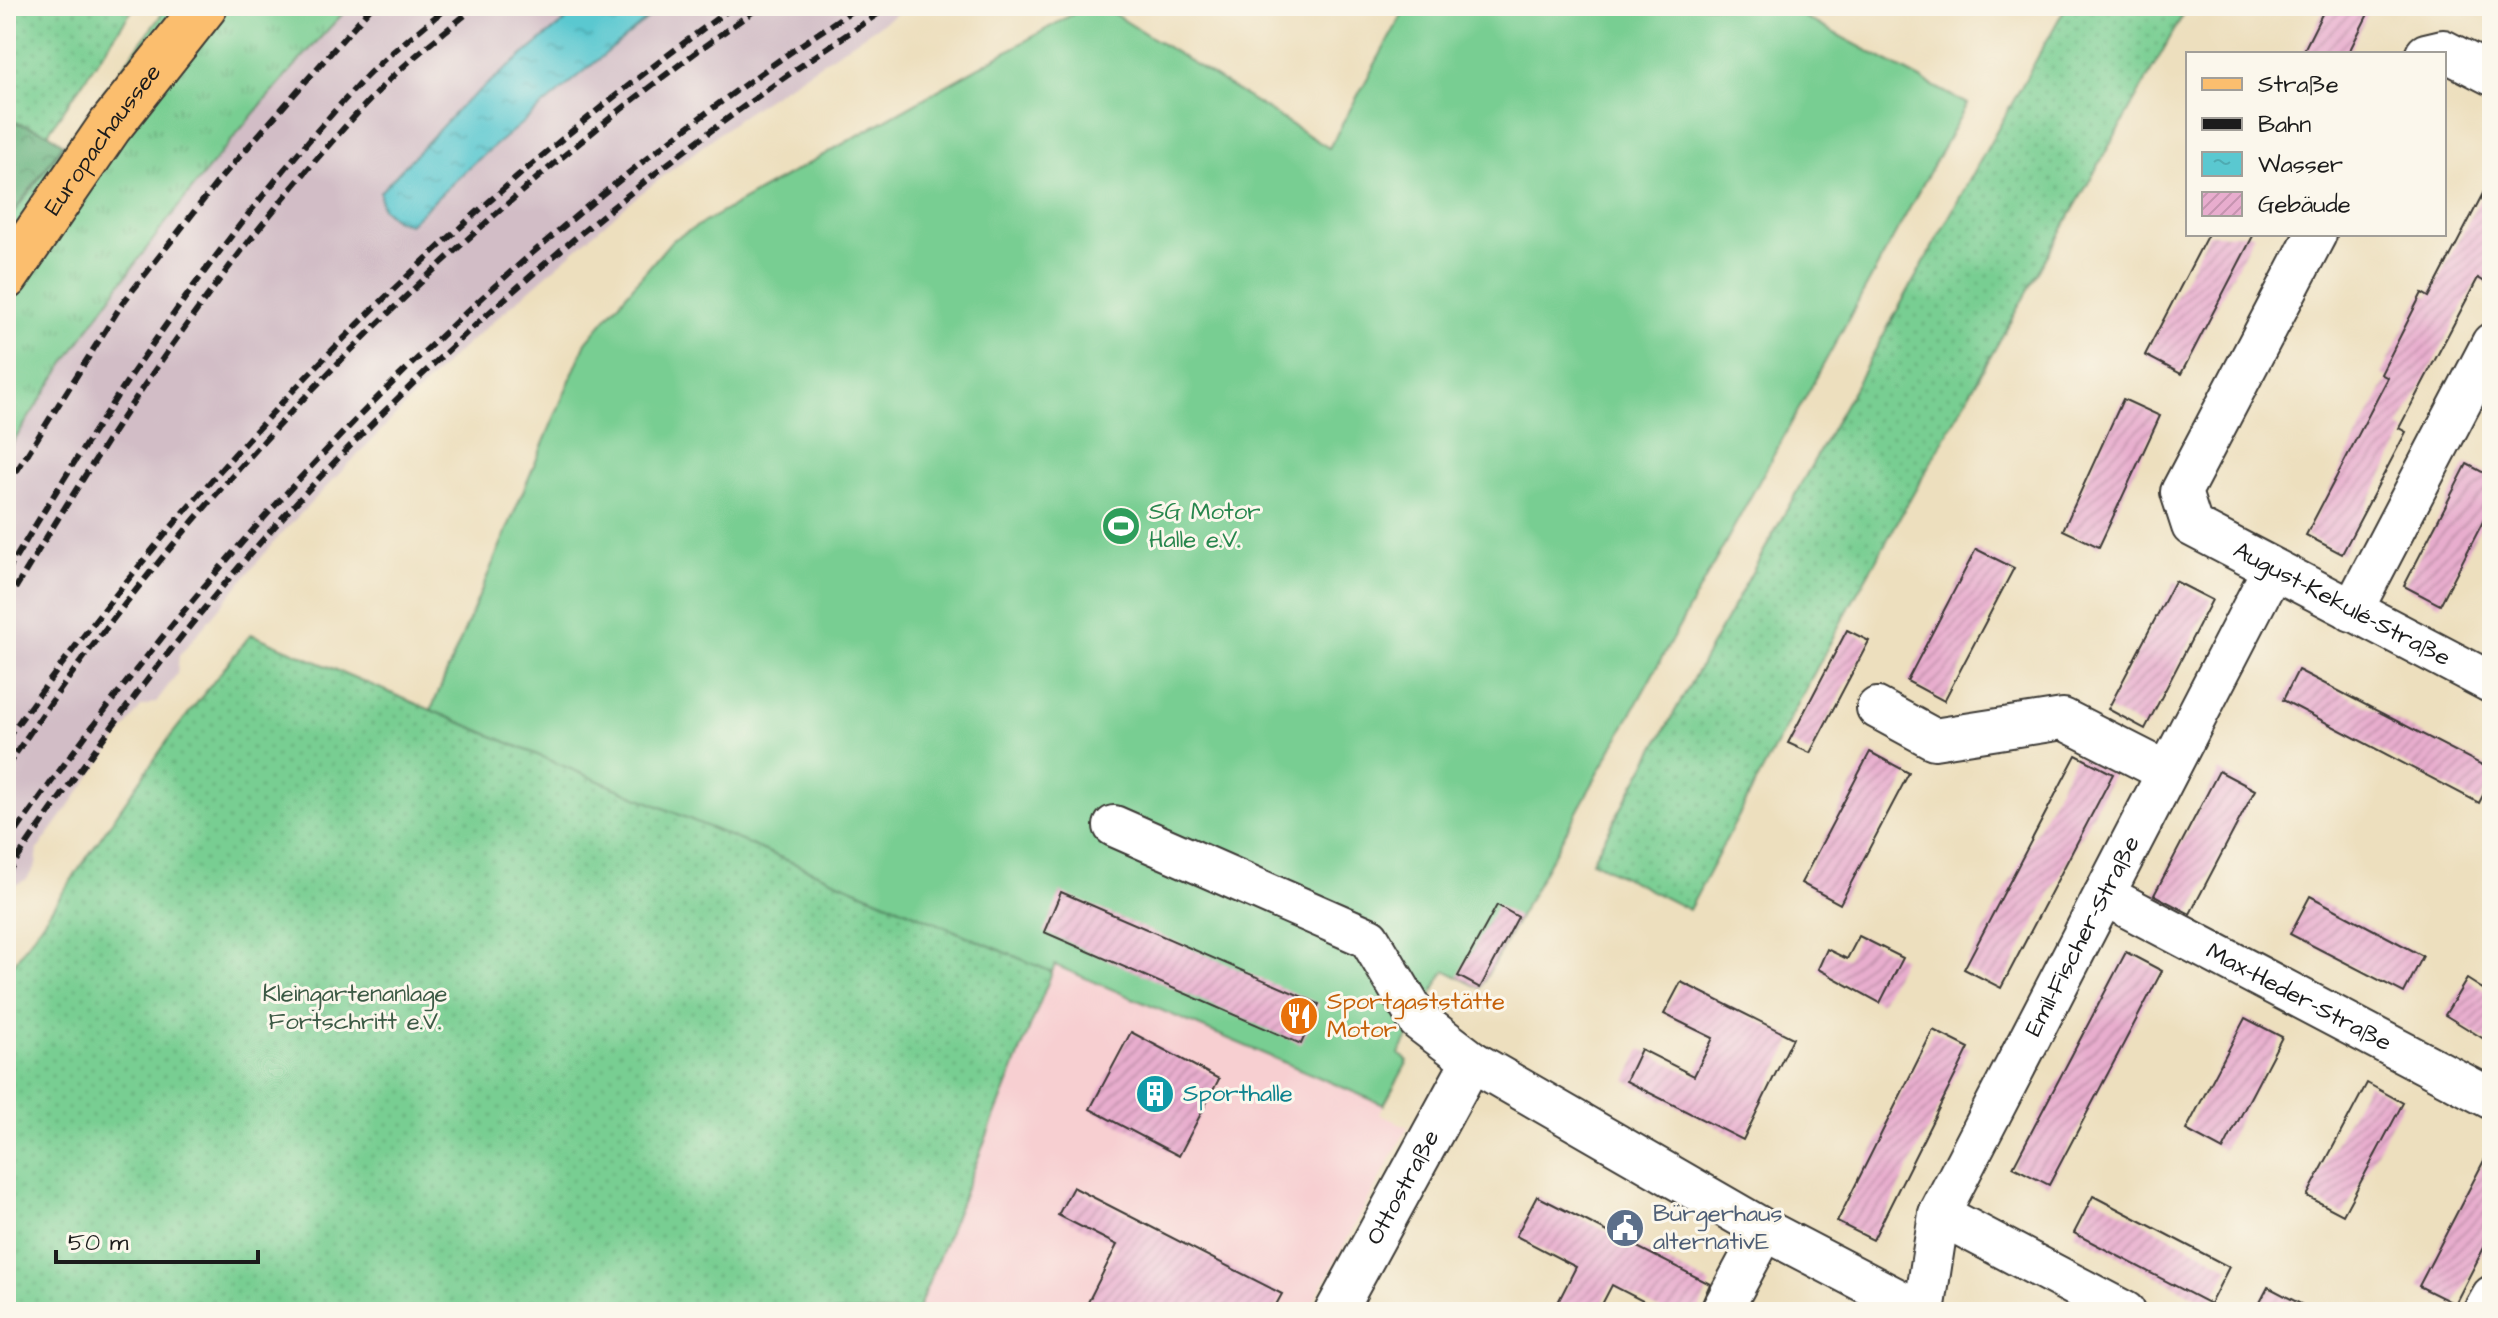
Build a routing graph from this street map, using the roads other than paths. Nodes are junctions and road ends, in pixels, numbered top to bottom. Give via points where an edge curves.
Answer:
1 (205, 6) edge
2 (2446, 56) edge
3 (2492, 75) edge
4 (2315, 236) edge
5 (6, 277) edge
6 (2492, 343) edge
7 (2272, 570) junction
8 (2352, 611) junction
9 (2492, 683) edge
10 (1877, 708) dead end
11 (2167, 772) junction
12 (1114, 826) dead end
13 (2104, 895) junction
14 (1472, 1061) junction
15 (2492, 1099) edge
16 (1939, 1214) junction
17 (1765, 1230) junction
18 (2492, 1296) edge
19 (1335, 1312) edge
20 (1721, 1312) edge
21 (1923, 1312) edge
22 (2125, 1312) edge
23 (2483, 1312) edge

1 - 5 main road, Europachaussee via 110,126
2 - 3 street
4 - 7 street, August-Kekulé-Straße via 2181,492 2192,526
6 - 8 street
7 - 8 street, August-Kekulé-Straße
7 - 11 street, Emil-Fischer-Straße
8 - 9 street, August-Kekulé-Straße
10 - 11 street via 1934,739 2063,719
11 - 13 street, Emil-Fischer-Straße
12 - 14 street via 1369,938 1418,1020
13 - 15 street, Max-Heder-Straße
13 - 16 street, Emil-Fischer-Straße
14 - 17 street
14 - 19 street, Ottostraße
16 - 21 street, Emil-Fischer-Straße
16 - 22 street
17 - 20 street
17 - 21 street
18 - 23 street

